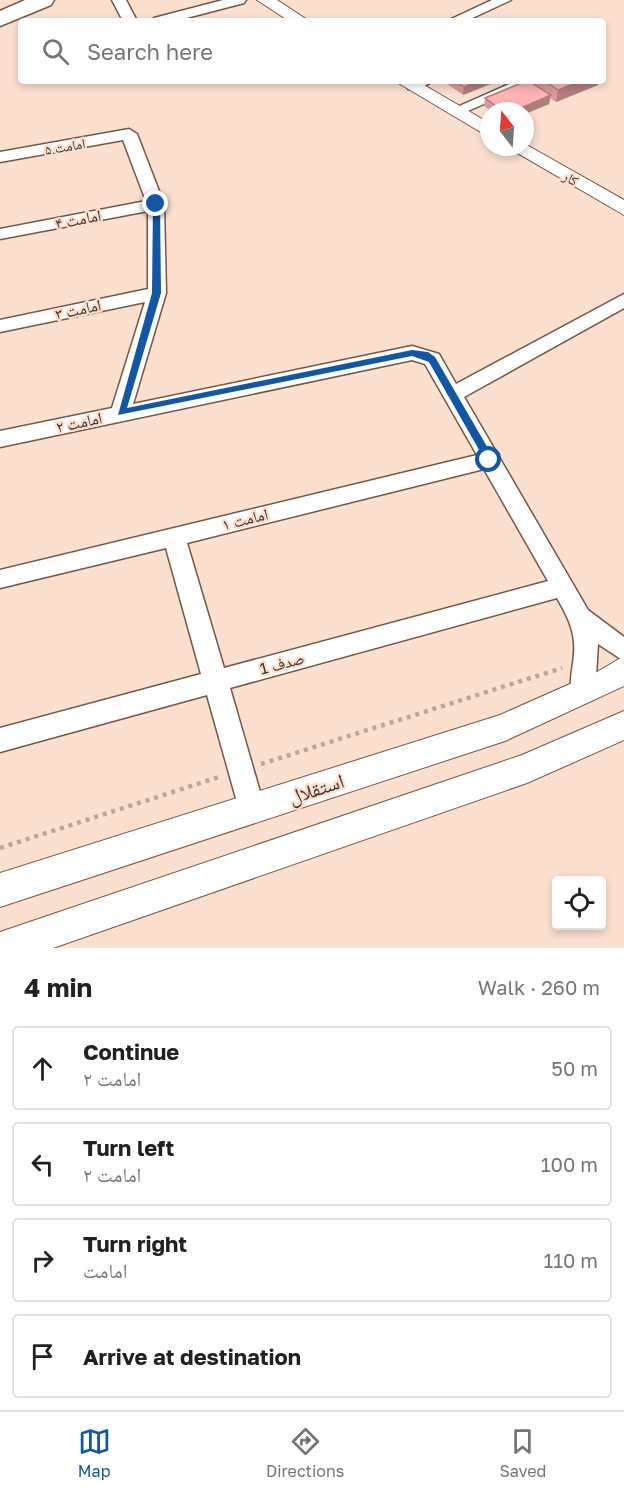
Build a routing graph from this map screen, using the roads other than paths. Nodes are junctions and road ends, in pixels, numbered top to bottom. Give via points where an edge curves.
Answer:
1 (7, 0) edge
2 (43, 0) edge
3 (119, 0) edge
4 (239, 0) edge
5 (265, 0) edge
6 (504, 0) edge
7 (0, 3) edge
8 (128, 18) edge
9 (170, 18) edge
10 (293, 18) edge
11 (461, 18) edge
12 (0, 19) edge
13 (416, 84) edge
14 (522, 84) edge
15 (456, 111) junction
16 (480, 126) edge
17 (533, 156) edge
18 (0, 157) edge
19 (156, 204) junction
20 (624, 209) edge
21 (0, 234) edge
22 (156, 293) junction
23 (624, 300) edge
24 (0, 326) edge
25 (452, 395) junction
26 (121, 412) junction
27 (0, 439) edge
28 (489, 460) junction
29 (174, 537) junction
30 (0, 579) edge
31 (563, 587) junction
32 (580, 617) junction
33 (624, 651) edge
34 (624, 669) edge
35 (216, 681) junction
36 (583, 693) junction
37 (624, 725) edge
38 (0, 740) edge
39 (252, 809) junction
40 (0, 890) edge
41 (3, 948) edge

1 - 7 main road
2 - 12 main road
3 - 8 street
4 - 9 street
5 - 10 street
6 - 11 street
13 - 15 street
14 - 15 street
15 - 16 street
17 - 20 street, کار
18 - 19 street, امامت ۵ via 129,134
19 - 21 street, امامت ۴
19 - 22 street
22 - 24 street, امامت ۳
22 - 26 street
23 - 25 street
25 - 26 street, امامت ۲ via 432,359 412,353
25 - 28 street, امامت ۲
26 - 27 street, امامت ۲
28 - 29 street, امامت ۱
28 - 31 street, امامت ۲
29 - 30 street, امامت ۱
29 - 35 street
31 - 32 street, امامت ۲
31 - 35 street, صدف 1
32 - 33 street
32 - 36 street via 586,643
34 - 36 street, استقلال
35 - 38 street, صدف 1
35 - 39 street
36 - 39 street, استقلال via 505,727
37 - 41 street via 526,768
39 - 40 street, استقلال

